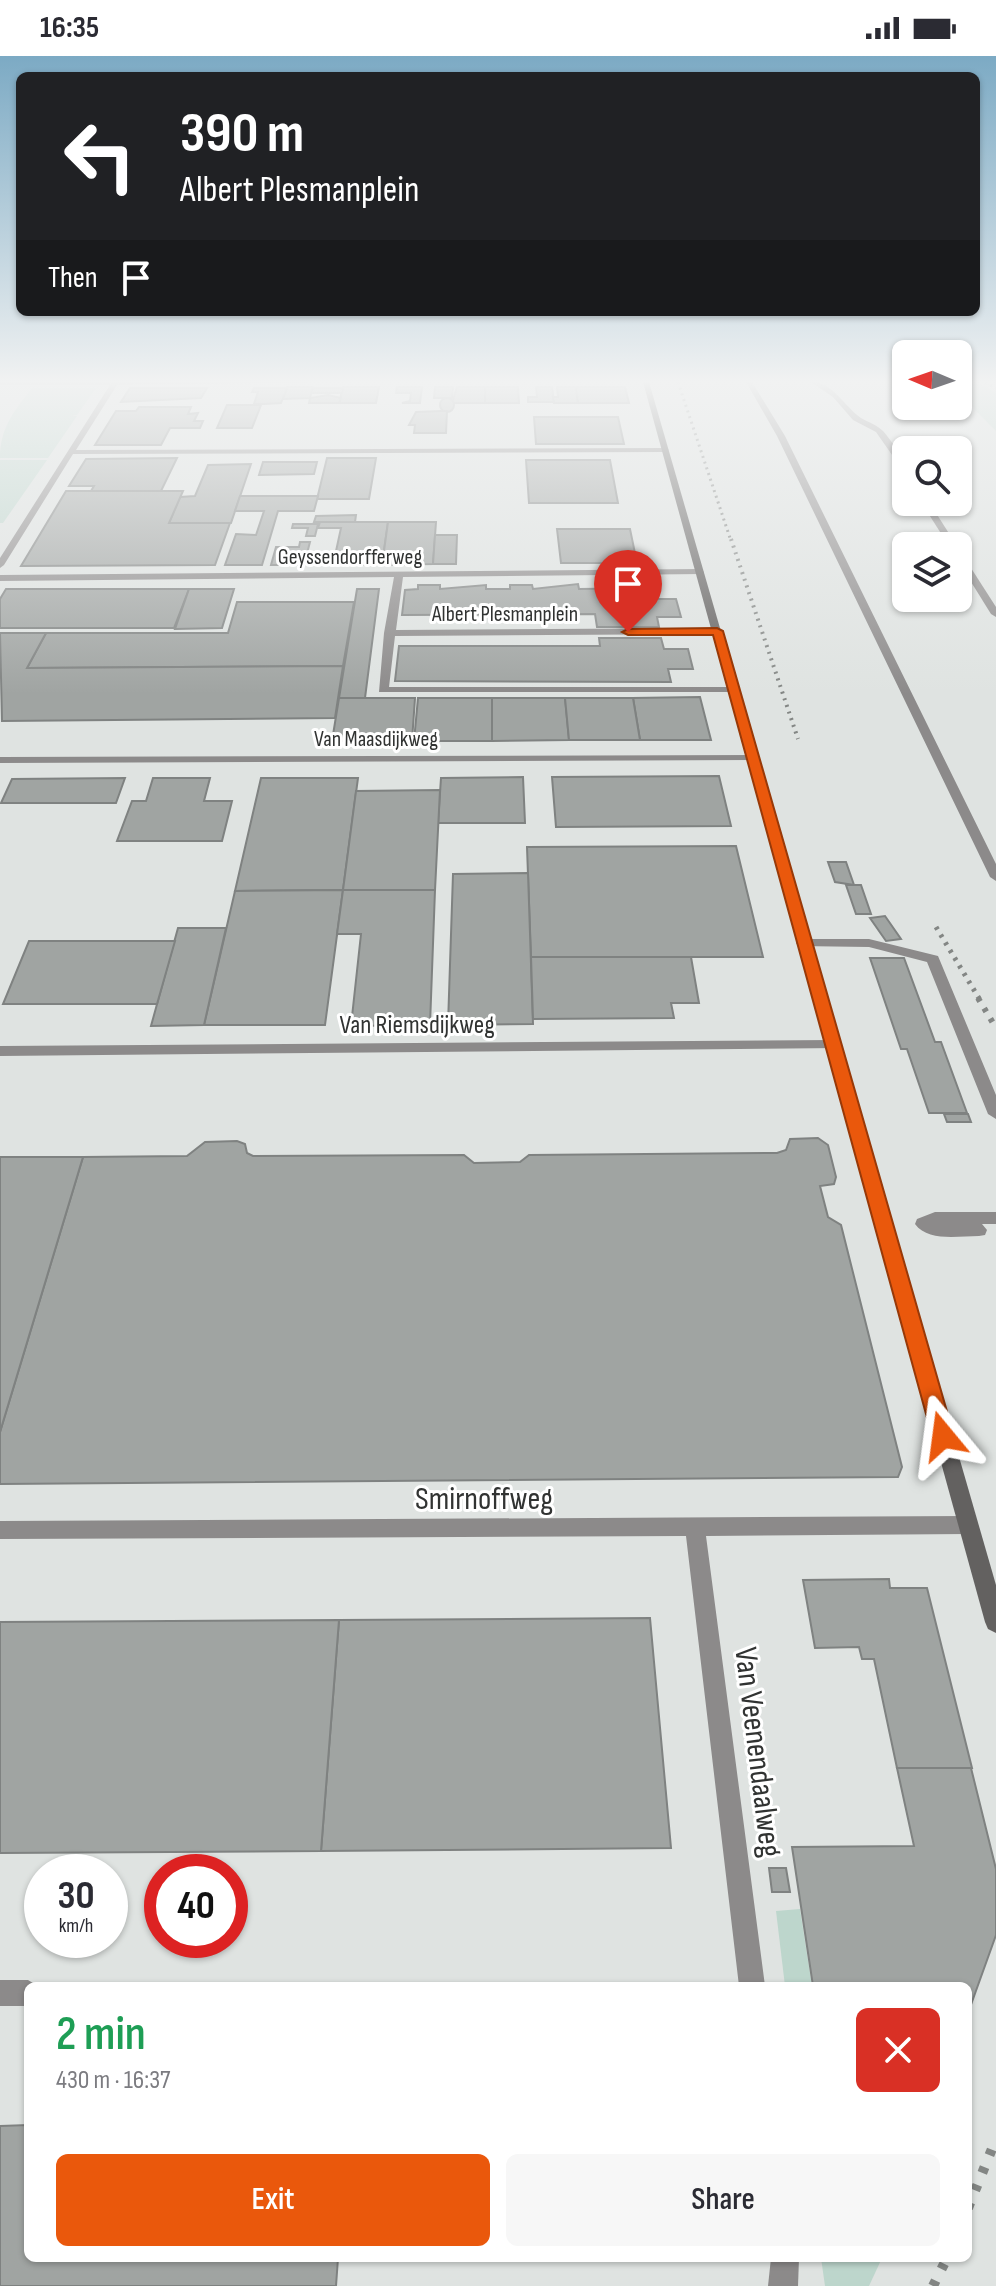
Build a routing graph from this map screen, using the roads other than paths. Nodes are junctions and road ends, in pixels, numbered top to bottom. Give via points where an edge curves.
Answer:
1 (50, 486) edge
2 (675, 486) edge
3 (805, 486) edge
4 (0, 565) edge
5 (700, 572) junction
6 (399, 574) junction
7 (972, 576) edge
8 (0, 578) edge
9 (996, 614) edge
10 (717, 631) junction
11 (389, 633) junction
12 (734, 690) junction
13 (753, 757) junction
14 (0, 760) edge
15 (996, 877) edge
16 (803, 943) junction
17 (835, 1045) junction
18 (0, 1051) edge
19 (996, 1114) edge
20 (996, 1218) edge
21 (978, 1224) dead end
22 (968, 1525) junction
23 (695, 1527) junction
24 (0, 1530) edge
25 (996, 1622) edge
26 (752, 1982) edge
27 (0, 1993) edge
28 (24, 1993) edge
29 (785, 2262) edge
30 (783, 2286) edge

1 - 4 street
2 - 5 street
3 - 15 street
5 - 6 street, Geyssendorfferweg
5 - 10 street
6 - 8 street, Geyssendorfferweg
6 - 11 street
7 - 9 street
10 - 11 street, Albert Plesmanplein
10 - 12 street
11 - 12 street via 383,690
12 - 13 street
13 - 14 street, Van Maasdijkweg
13 - 16 street
16 - 17 street
16 - 19 street via 869,943 933,959
17 - 18 street, Van Riemsdijkweg
17 - 22 street
20 - 21 street
22 - 23 street, Smirnoffweg
22 - 25 street
23 - 24 street, Smirnoffweg
23 - 26 street, Van Veenendaalweg
27 - 28 street
29 - 30 street

